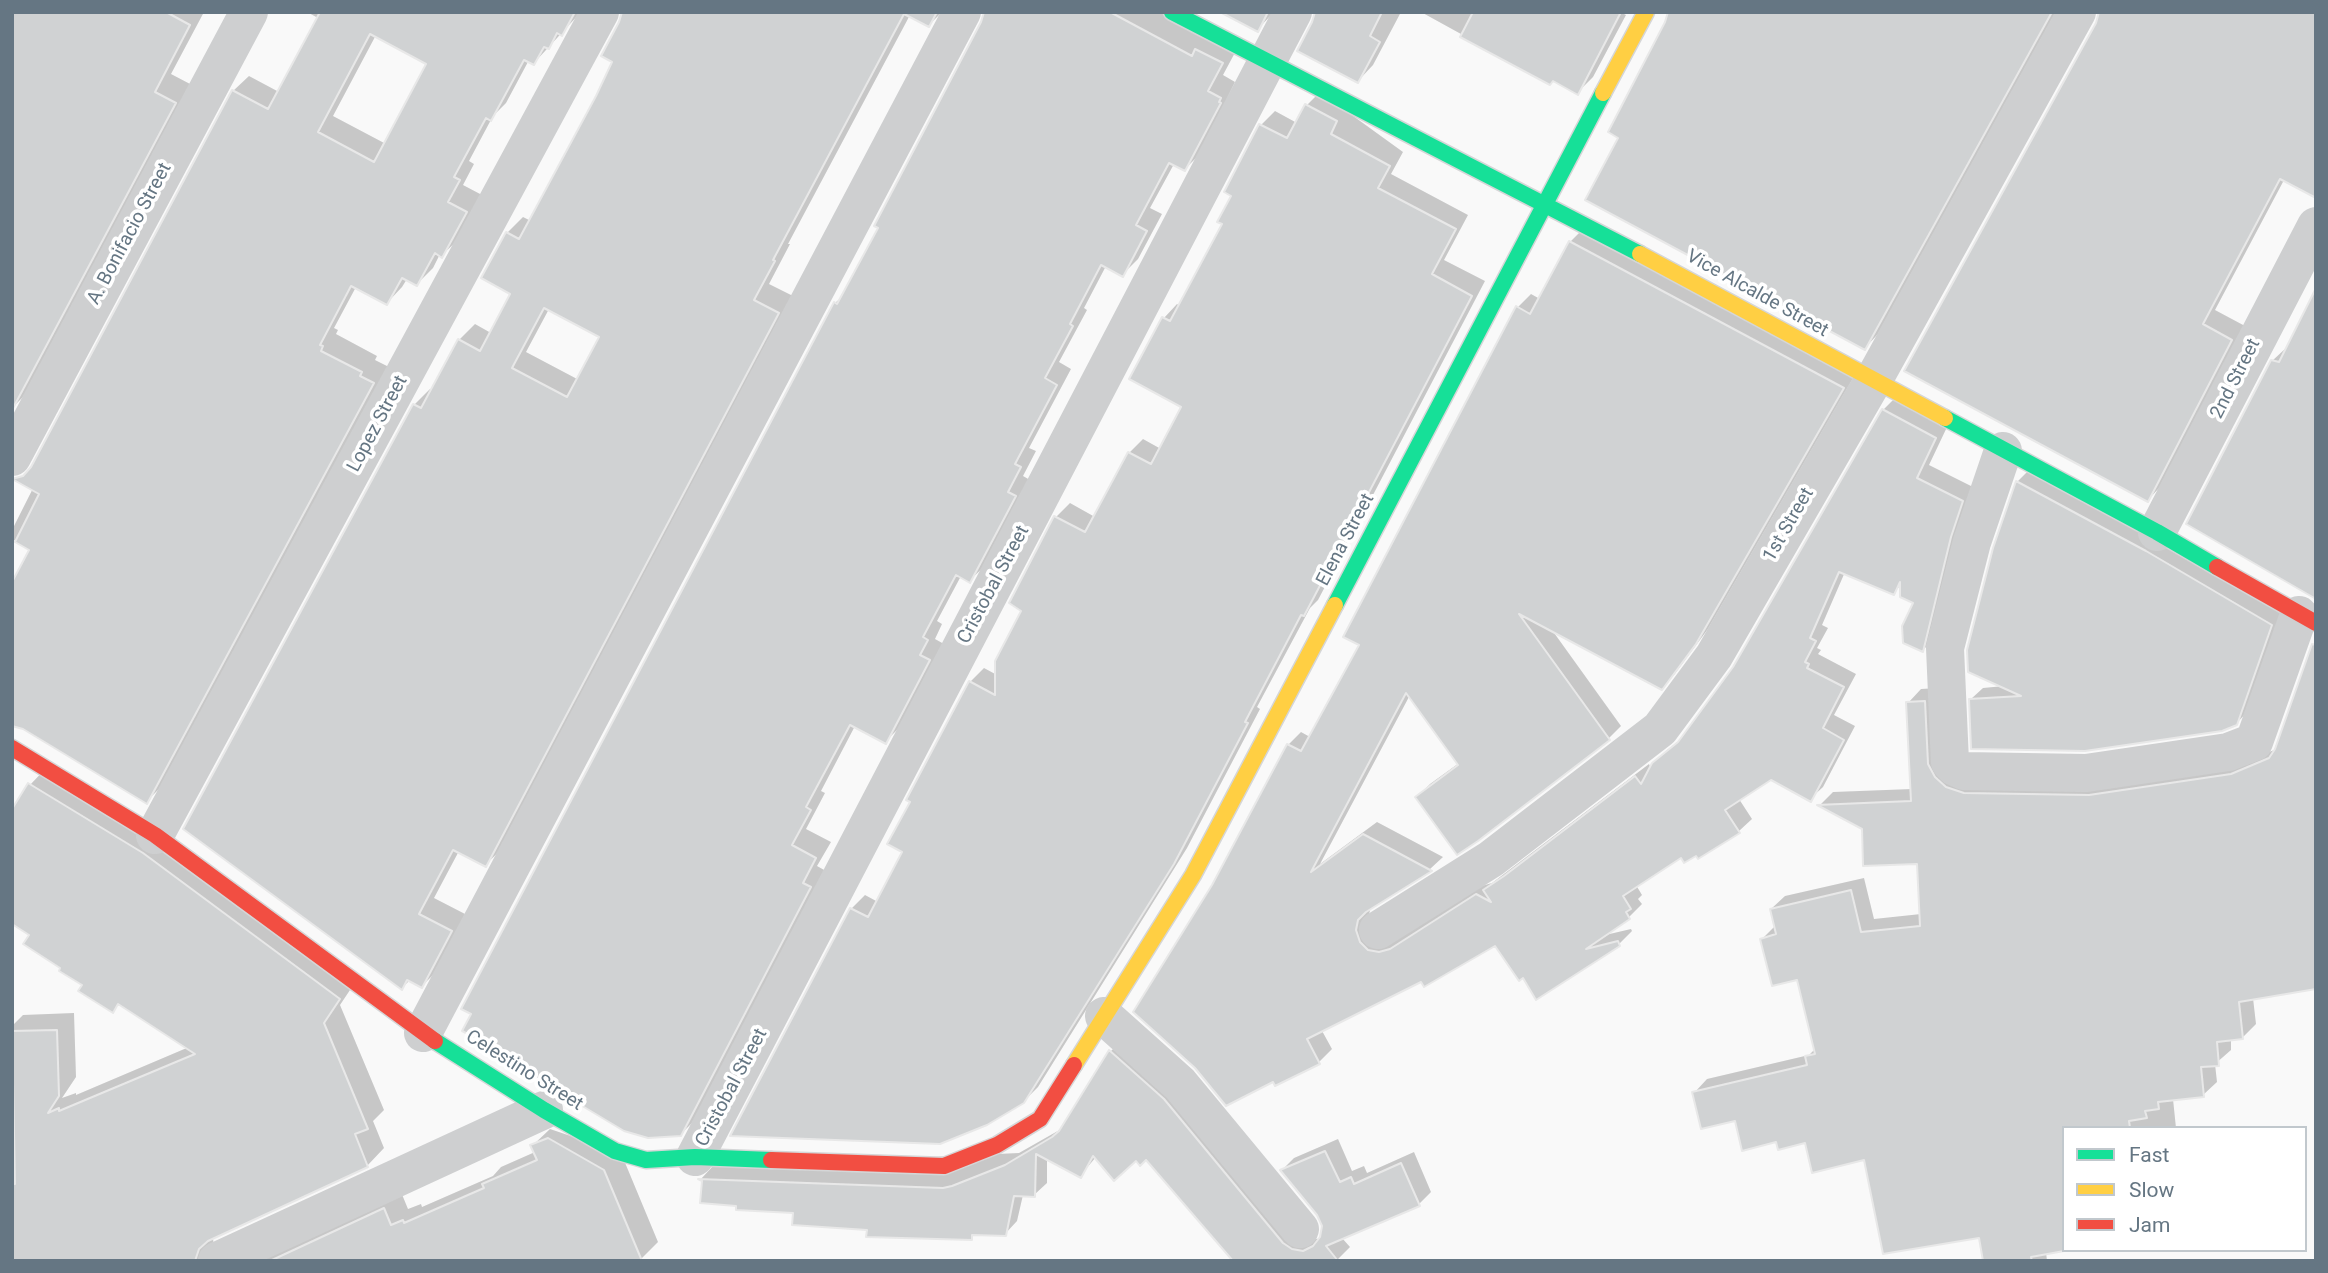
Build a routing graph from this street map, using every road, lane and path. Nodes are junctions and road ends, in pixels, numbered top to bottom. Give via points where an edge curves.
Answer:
1 (248, 12) edge
2 (600, 12) edge
3 (962, 12) edge
4 (1172, 12) edge
5 (1293, 12) edge
6 (1646, 12) edge
7 (2077, 12) edge
8 (1268, 60) junction
9 (1547, 204) junction
10 (2316, 226) edge
11 (1873, 381) junction
12 (2003, 451) junction
13 (12, 457) edge
14 (2157, 532) junction
15 (2307, 619) edge
16 (12, 748) edge
17 (155, 835) junction
18 (1378, 930) dead end
19 (1104, 1016) junction
20 (423, 1033) junction
21 (1066, 1077) joint
22 (544, 1110) junction
23 (695, 1157) junction
24 (1300, 1229) dead end
25 (217, 1261) edge

1 - 13 street, A. Bonifacio Street
2 - 17 street, Lopez Street
3 - 20 street
4 - 8 street, Vice Alcalde Street
5 - 8 street, Cristobal Street
6 - 9 street, Elena Street
7 - 11 street, 1st Street
8 - 9 street, Vice Alcalde Street
8 - 23 street, Cristobal Street
9 - 11 street, Vice Alcalde Street
9 - 19 street, Elena Street via 1193,876
10 - 14 street, 2nd Street
11 - 12 street, Vice Alcalde Street
11 - 18 street, 1st Street via 1714,656 1660,730 1491,859
12 - 14 street, Vice Alcalde Street
12 - 15 street via 1972,542 1945,648 1950,762 1955,767 1964,771 2086,773 2228,752 2254,742
14 - 15 street, Vice Alcalde Street
16 - 17 street, Celestino Street
17 - 20 street, Celestino Street
19 - 21 street, Elena Street
19 - 24 street via 1180,1084
20 - 22 street, Celestino Street
21 - 23 street, Celestino Street via 1040,1119 997,1145 944,1166
22 - 23 street, Celestino Street via 615,1151 646,1160
22 - 25 street

